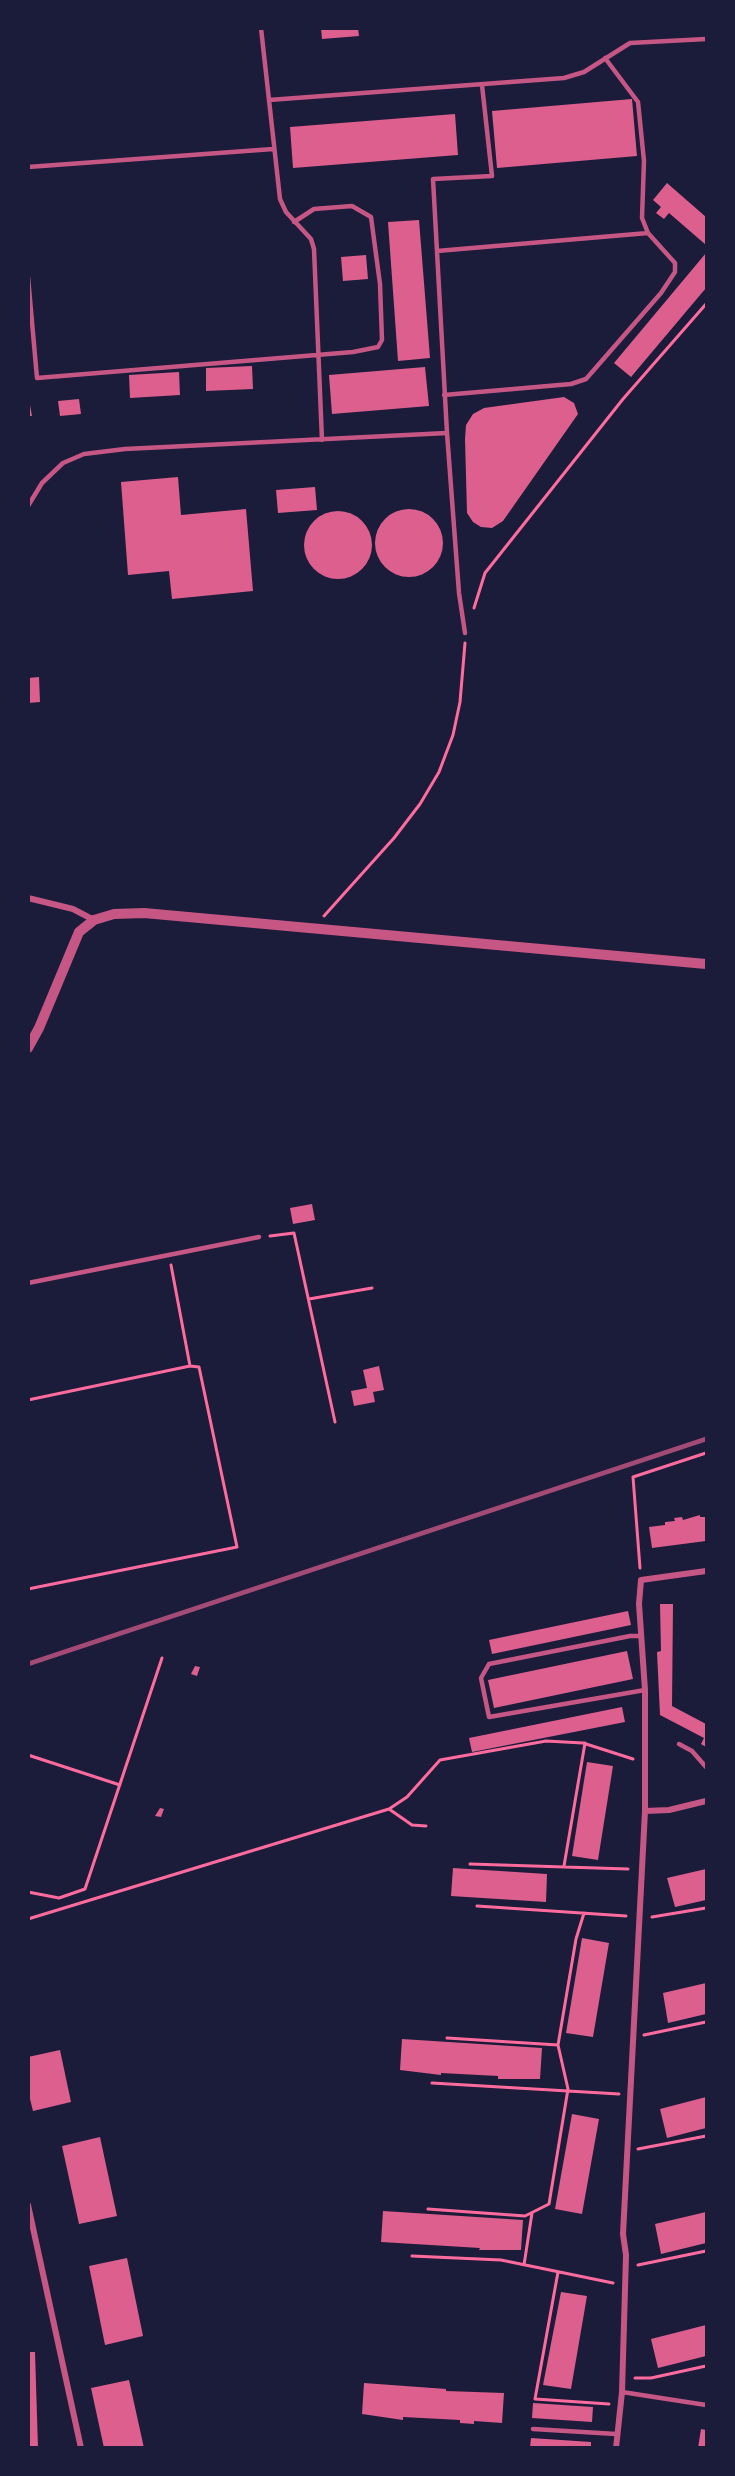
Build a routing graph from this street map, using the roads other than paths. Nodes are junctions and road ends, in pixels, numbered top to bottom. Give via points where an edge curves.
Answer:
1 (261, 28) edge
2 (706, 39) edge
3 (605, 58) junction
4 (482, 84) junction
5 (269, 100) junction
6 (273, 149) junction
7 (28, 167) edge
8 (294, 222) junction
9 (648, 233) junction
10 (437, 251) junction
11 (28, 277) edge
12 (319, 354) junction
13 (444, 395) junction
14 (447, 433) junction
15 (322, 440) junction
16 (28, 506) edge
17 (465, 633) road end
18 (28, 898) edge
19 (94, 920) junction
20 (706, 964) edge
21 (28, 1048) edge
22 (259, 1237) road end
23 (28, 1283) edge
24 (706, 1571) edge
25 (642, 1636) junction
26 (645, 1690) junction
27 (679, 1744) dead end
28 (706, 1767) edge
29 (706, 1801) edge
30 (645, 1811) junction
31 (28, 2205) edge
32 (622, 2392) junction
33 (706, 2405) edge
34 (533, 2429) dead end
35 (616, 2434) junction
36 (81, 2448) edge
37 (616, 2448) edge

1 - 5 lane
2 - 3 lane via 630,43
3 - 4 lane via 584,72 564,78
3 - 9 lane via 638,102 644,161 642,218
4 - 5 lane
4 - 10 lane via 492,176 433,179
5 - 6 lane
6 - 7 lane
6 - 8 lane via 280,199
8 - 12 lane via 311,239 314,249
8 - 12 lane via 315,209 352,206 371,217 376,237 380,345 363,351
9 - 10 lane
9 - 13 lane via 675,263 675,272 586,379 571,384
10 - 13 lane
11 - 12 lane via 36,378
12 - 15 lane
13 - 14 lane
14 - 15 lane
14 - 17 lane
15 - 16 lane via 84,454 63,463 42,483
18 - 19 street via 73,909
19 - 20 street via 114,914 144,913
19 - 21 street via 79,932
22 - 23 lane
24 - 25 street via 641,1581
25 - 26 street
25 - 26 lane via 489,1664 482,1678 489,1716
26 - 30 street
27 - 28 lane via 692,1750
29 - 30 street
30 - 32 street via 623,2234 626,2268
31 - 36 street
32 - 33 lane
32 - 35 street
34 - 35 lane
35 - 37 street

